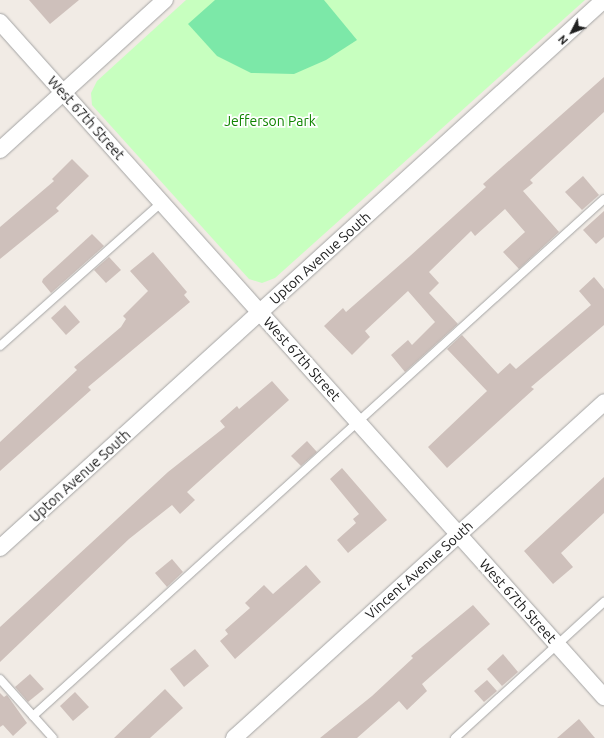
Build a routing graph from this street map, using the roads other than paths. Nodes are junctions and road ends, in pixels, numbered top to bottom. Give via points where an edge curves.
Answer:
1 (165, 0) edge
2 (604, 0) edge
3 (0, 22) edge
4 (63, 92) junction
5 (0, 150) edge
6 (604, 199) edge
7 (161, 203) junction
8 (260, 312) junction
9 (0, 346) edge
10 (604, 402) edge
11 (358, 422) junction
12 (458, 534) junction
13 (0, 548) edge
14 (604, 602) edge
15 (557, 645) junction
16 (0, 679) edge
17 (604, 697) edge
18 (33, 716) junction
19 (53, 738) edge
20 (234, 738) edge
21 (455, 738) edge

1 - 4 street
2 - 8 street, Upton Avenue South
3 - 4 street, West 67th Street
4 - 5 street
4 - 7 street, West 67th Street
6 - 11 lane
7 - 8 street, West 67th Street
7 - 9 lane
8 - 11 street, West 67th Street
8 - 13 street, Upton Avenue South
10 - 12 street, Vincent Avenue South
11 - 12 street, West 67th Street
11 - 18 lane
12 - 15 street, West 67th Street
12 - 20 street, Vincent Avenue South
14 - 15 lane
15 - 17 street, West 67th Street
15 - 21 lane
16 - 18 lane
18 - 19 lane

